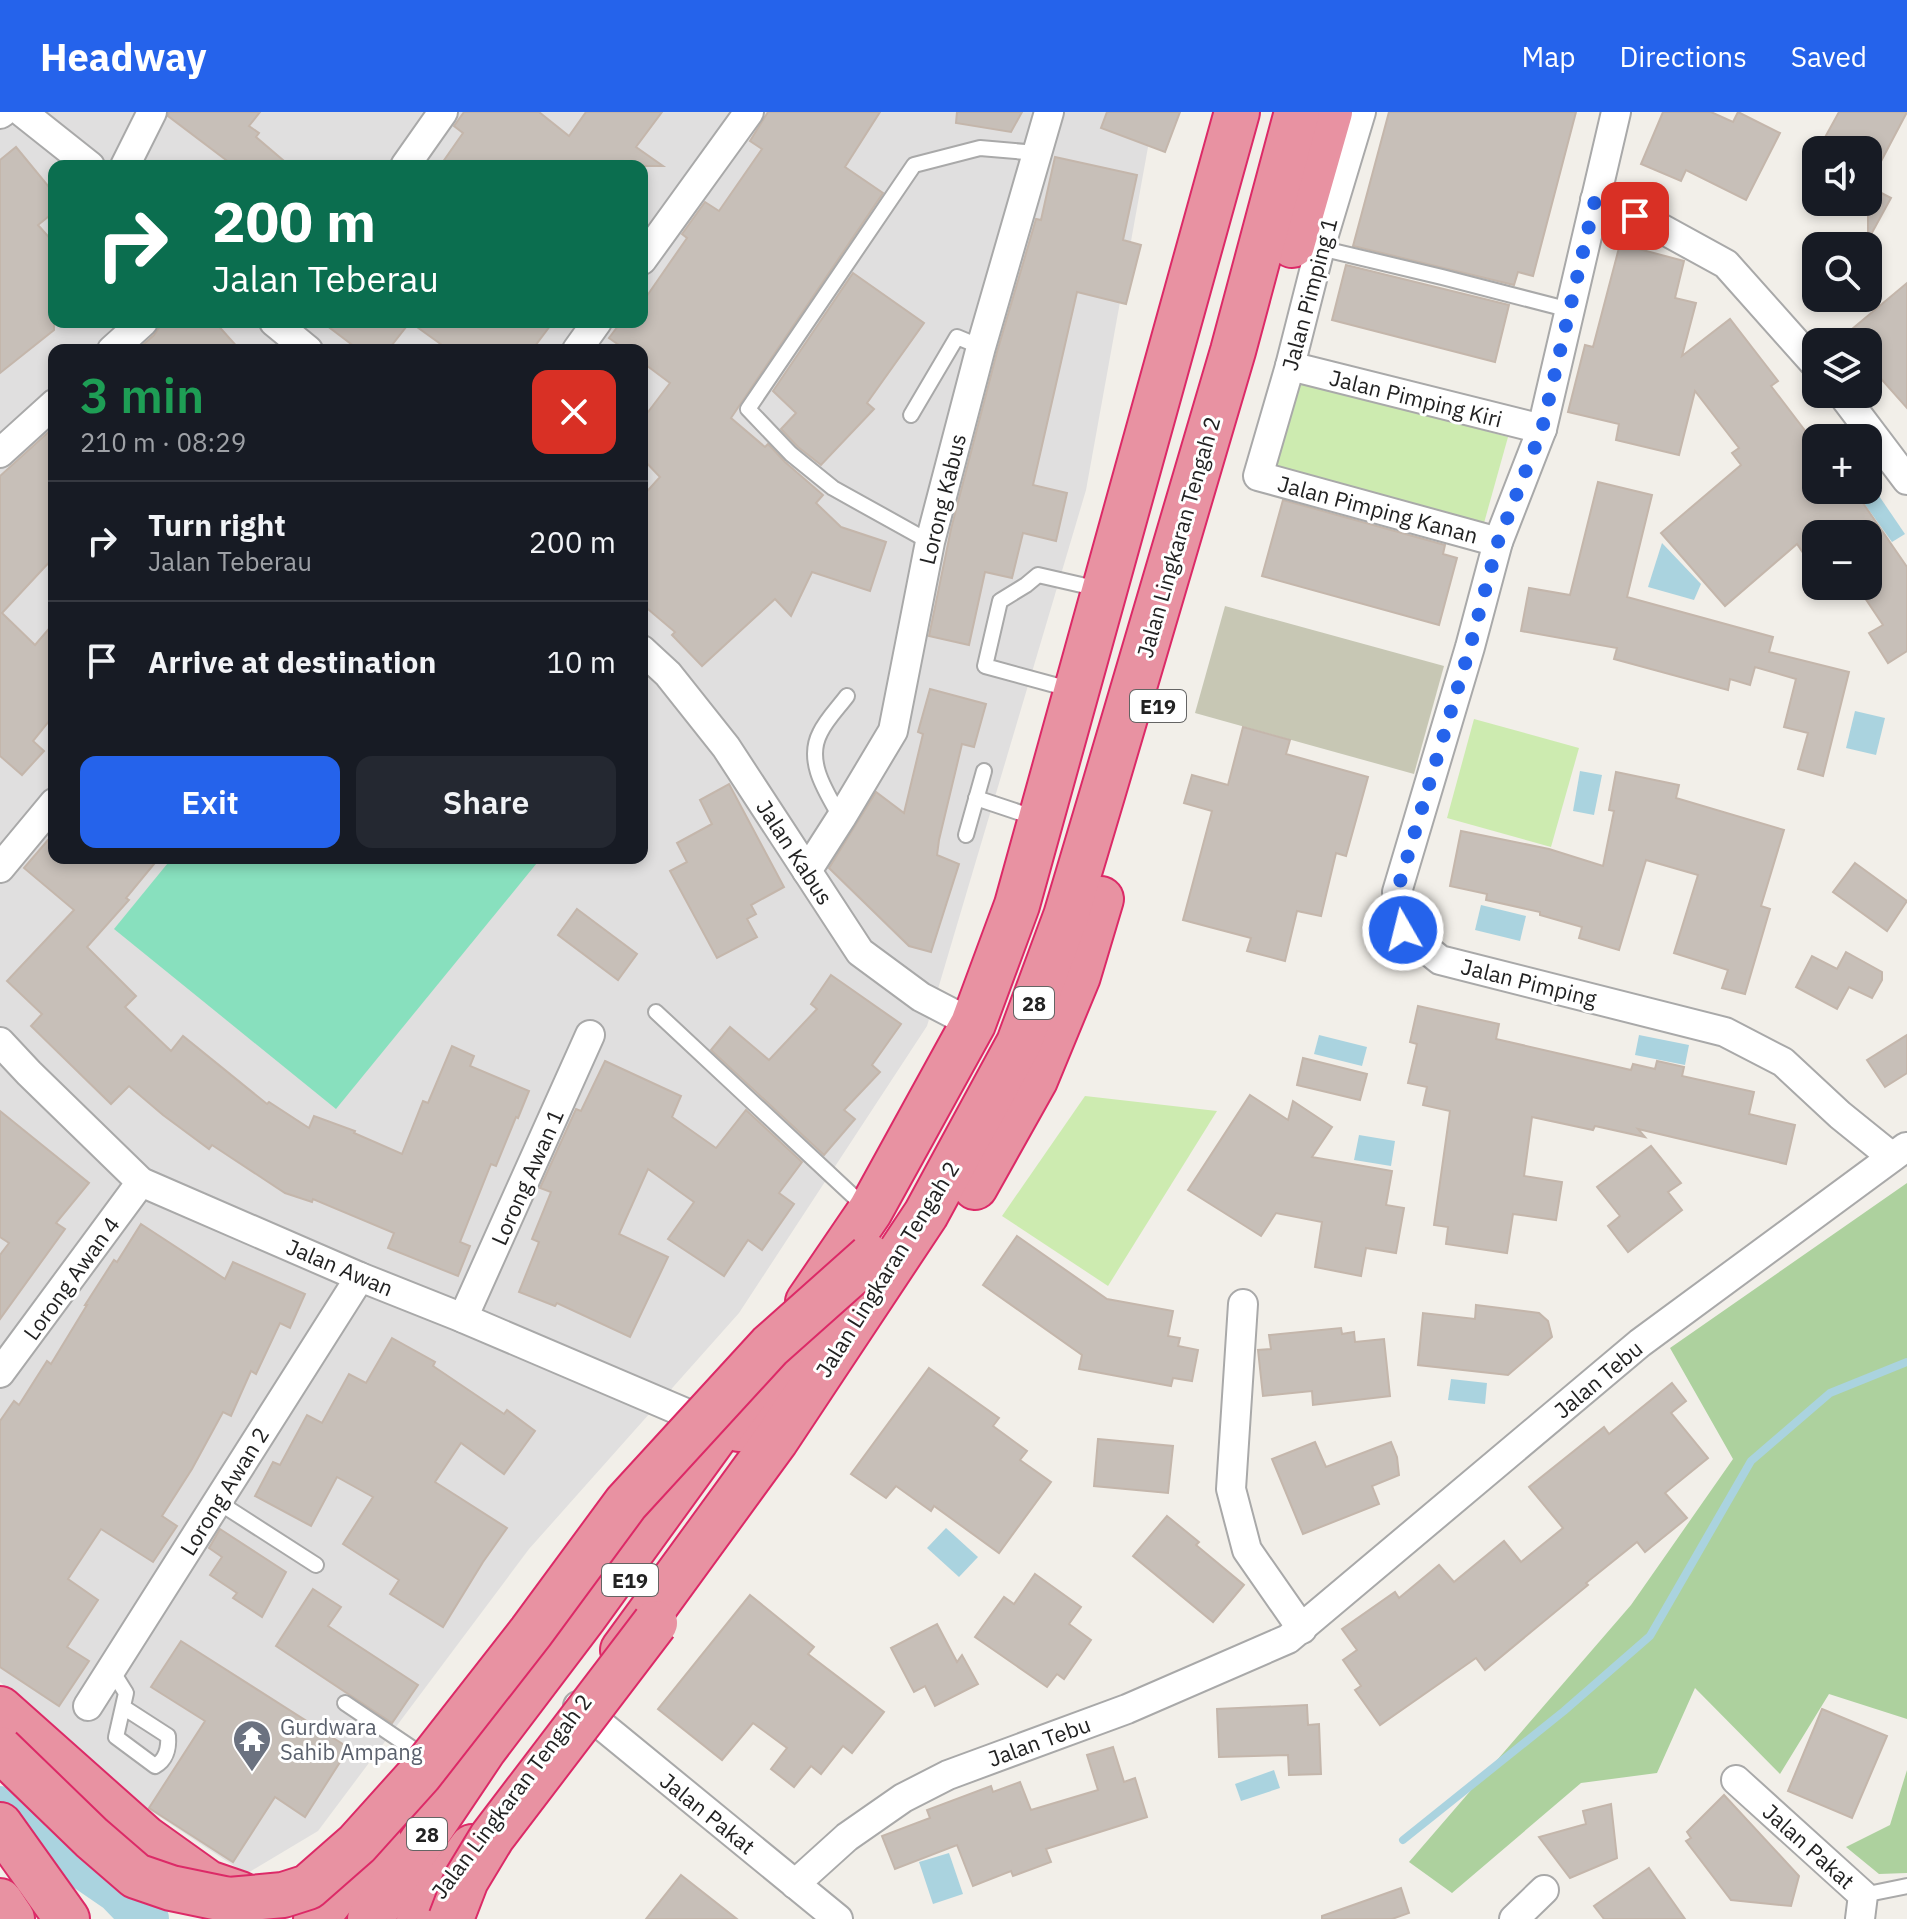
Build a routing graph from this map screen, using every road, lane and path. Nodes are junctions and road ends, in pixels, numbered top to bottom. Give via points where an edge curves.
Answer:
1 (22, 112) edge
2 (152, 112) edge
3 (443, 112) edge
4 (749, 112) edge
5 (1049, 112) edge
6 (1237, 112) edge
7 (1265, 112) edge
8 (1297, 112) edge
9 (1330, 112) edge
10 (1361, 112) edge
11 (1616, 112) edge
12 (1037, 153) junction
13 (82, 160) edge
14 (128, 160) edge
15 (409, 160) edge
16 (1595, 200) junction
17 (1320, 248) junction
18 (648, 252) edge
19 (1570, 310) junction
20 (136, 328) edge
21 (287, 328) edge
22 (119, 344) edge
23 (302, 344) edge
24 (981, 347) junction
25 (1802, 349) edge
26 (1290, 366) junction
27 (1853, 408) edge
28 (48, 409) edge
29 (911, 415) dead end
30 (1542, 429) junction
31 (0, 453) edge
32 (1258, 476) joint
33 (1907, 480) edge
34 (930, 542) junction
35 (1498, 542) junction
36 (1104, 590) junction
37 (648, 656) edge
38 (1076, 691) junction
39 (847, 696) dead end
40 (984, 771) dead end
41 (976, 798) junction
42 (48, 810) edge
43 (841, 818) junction
44 (1040, 819) junction
45 (966, 835) dead end
46 (0, 868) edge
47 (807, 871) junction
48 (656, 1012) dead end
49 (973, 1024) junction
50 (590, 1035) dead end
51 (0, 1042) edge
52 (1899, 1152) edge
53 (141, 1182) junction
54 (870, 1211) junction
55 (870, 1257) junction
56 (360, 1277) junction
57 (1243, 1304) dead end
58 (463, 1318) junction
59 (0, 1373) edge
60 (722, 1428) junction
61 (218, 1502) junction
62 (316, 1565) dead end
63 (655, 1623) junction
64 (1302, 1629) junction
65 (111, 1669) junction
66 (345, 1703) dead end
67 (88, 1706) dead end
68 (578, 1706) junction
69 (123, 1707) dead end
70 (0, 1709) edge
71 (0, 1749) edge
72 (484, 1749) junction
73 (445, 1770) junction
74 (523, 1777) junction
75 (1736, 1780) dead end
76 (0, 1825) edge
77 (382, 1835) junction
78 (0, 1883) edge
79 (795, 1884) junction
80 (1907, 1886) edge
81 (1544, 1890) dead end
82 (0, 1901) edge
83 (1862, 1907) edge
84 (12, 1919) edge
85 (67, 1919) edge
86 (316, 1919) edge
87 (370, 1919) edge
88 (418, 1919) edge
89 (449, 1919) edge
90 (470, 1919) edge
91 (838, 1919) edge
92 (1514, 1919) edge

1 - 13 street
2 - 14 street
3 - 15 street
4 - 18 street
5 - 12 street, Lorong Kabus
6 - 36 highway, Jalan Lingkaran Tengah 2 / 28
7 - 55 highway, E19 via 1129,612 1035,932 1006,1014 947,1135
8 - 68 highway, Jalan Lingkaran Tengah 2 / 28 via 1233,351 1066,916 1019,1043 926,1214 857,1320 776,1440
9 - 63 highway, E19 via 1078,976 1035,1080 922,1273 827,1390
10 - 17 street, Jalan Pimping 1
11 - 16 street, Jalan Pimping
12 - 24 street, Lorong Kabus
12 - 34 lane via 980,148 914,165 748,409 833,488
16 - 19 street, Jalan Pimping
16 - 25 street via 1726,264
17 - 19 lane
17 - 26 street, Jalan Pimping 1
19 - 30 street, Jalan Pimping
20 - 22 street
21 - 23 street
24 - 29 lane via 957,337
24 - 34 street, Lorong Kabus
26 - 30 street, Jalan Pimping Kiri
26 - 32 street, Jalan Pimping 1
27 - 33 street
28 - 31 street
30 - 35 street, Jalan Pimping
32 - 35 street, Jalan Pimping Kanan
34 - 43 street, Lorong Kabus via 893,731
35 - 52 street, Jalan Pimping via 1397,892 1403,930 1440,960 1725,1032 1783,1062 1840,1115
36 - 38 highway, Jalan Lingkaran Tengah 2 / 28
36 - 38 lane via 1038,575 1000,601 985,666
37 - 47 street, Jalan Kabus via 726,747
38 - 44 highway, Jalan Lingkaran Tengah 2 / 28
39 - 43 lane via 819,735 815,754 819,780
40 - 41 lane
41 - 44 lane
41 - 45 lane
42 - 46 street
43 - 47 street, Lorong Kabus
44 - 49 highway, Jalan Lingkaran Tengah 2 / 28 via 1017,905
47 - 49 street, Jalan Kabus via 860,952 921,997
48 - 54 lane
49 - 54 highway, Jalan Lingkaran Tengah 2 / 28
50 - 58 street, Lorong Awan 1
51 - 53 street, Jalan Awan
52 - 64 street, Jalan Tebu via 1640,1343
53 - 56 street, Jalan Awan
53 - 59 street, Lorong Awan 4
54 - 60 highway, Jalan Lingkaran Tengah 2 / 28
55 - 71 highway, bridge via 770,1346 626,1503 420,1774 357,1844 308,1887 229,1900 136,1876
55 - 88 highway, E19, bridge via 679,1508 453,1835
56 - 58 street, Jalan Awan
56 - 61 street, Lorong Awan 2
57 - 64 street via 1231,1489 1247,1550
58 - 60 street, Jalan Awan
60 - 72 highway, Jalan Lingkaran Tengah 2 / 28
61 - 62 lane
61 - 65 street, Lorong Awan 2
63 - 89 highway, E19, bridge via 492,1837
63 - 90 highway, bridge via 631,1686
64 - 79 street, Jalan Tebu via 1127,1709 948,1775 847,1837
65 - 67 street, Lorong Awan 2
65 - 69 lane via 126,1693
66 - 73 lane
68 - 74 highway, Jalan Lingkaran Tengah 2 / 28
68 - 79 street, Jalan Pakat
70 - 77 highway via 145,1838 208,1883 259,1901 309,1903
72 - 73 highway
72 - 87 highway, Jalan Lingkaran Tengah 2 / 28
73 - 77 highway
74 - 88 highway, Jalan Lingkaran Tengah 2 / 28
74 - 89 highway via 493,1853
75 - 83 street, Jalan Pakat
76 - 85 highway
77 - 86 highway
78 - 85 highway
79 - 91 street, Jalan Pakat
80 - 83 lane
81 - 92 street
82 - 84 highway

